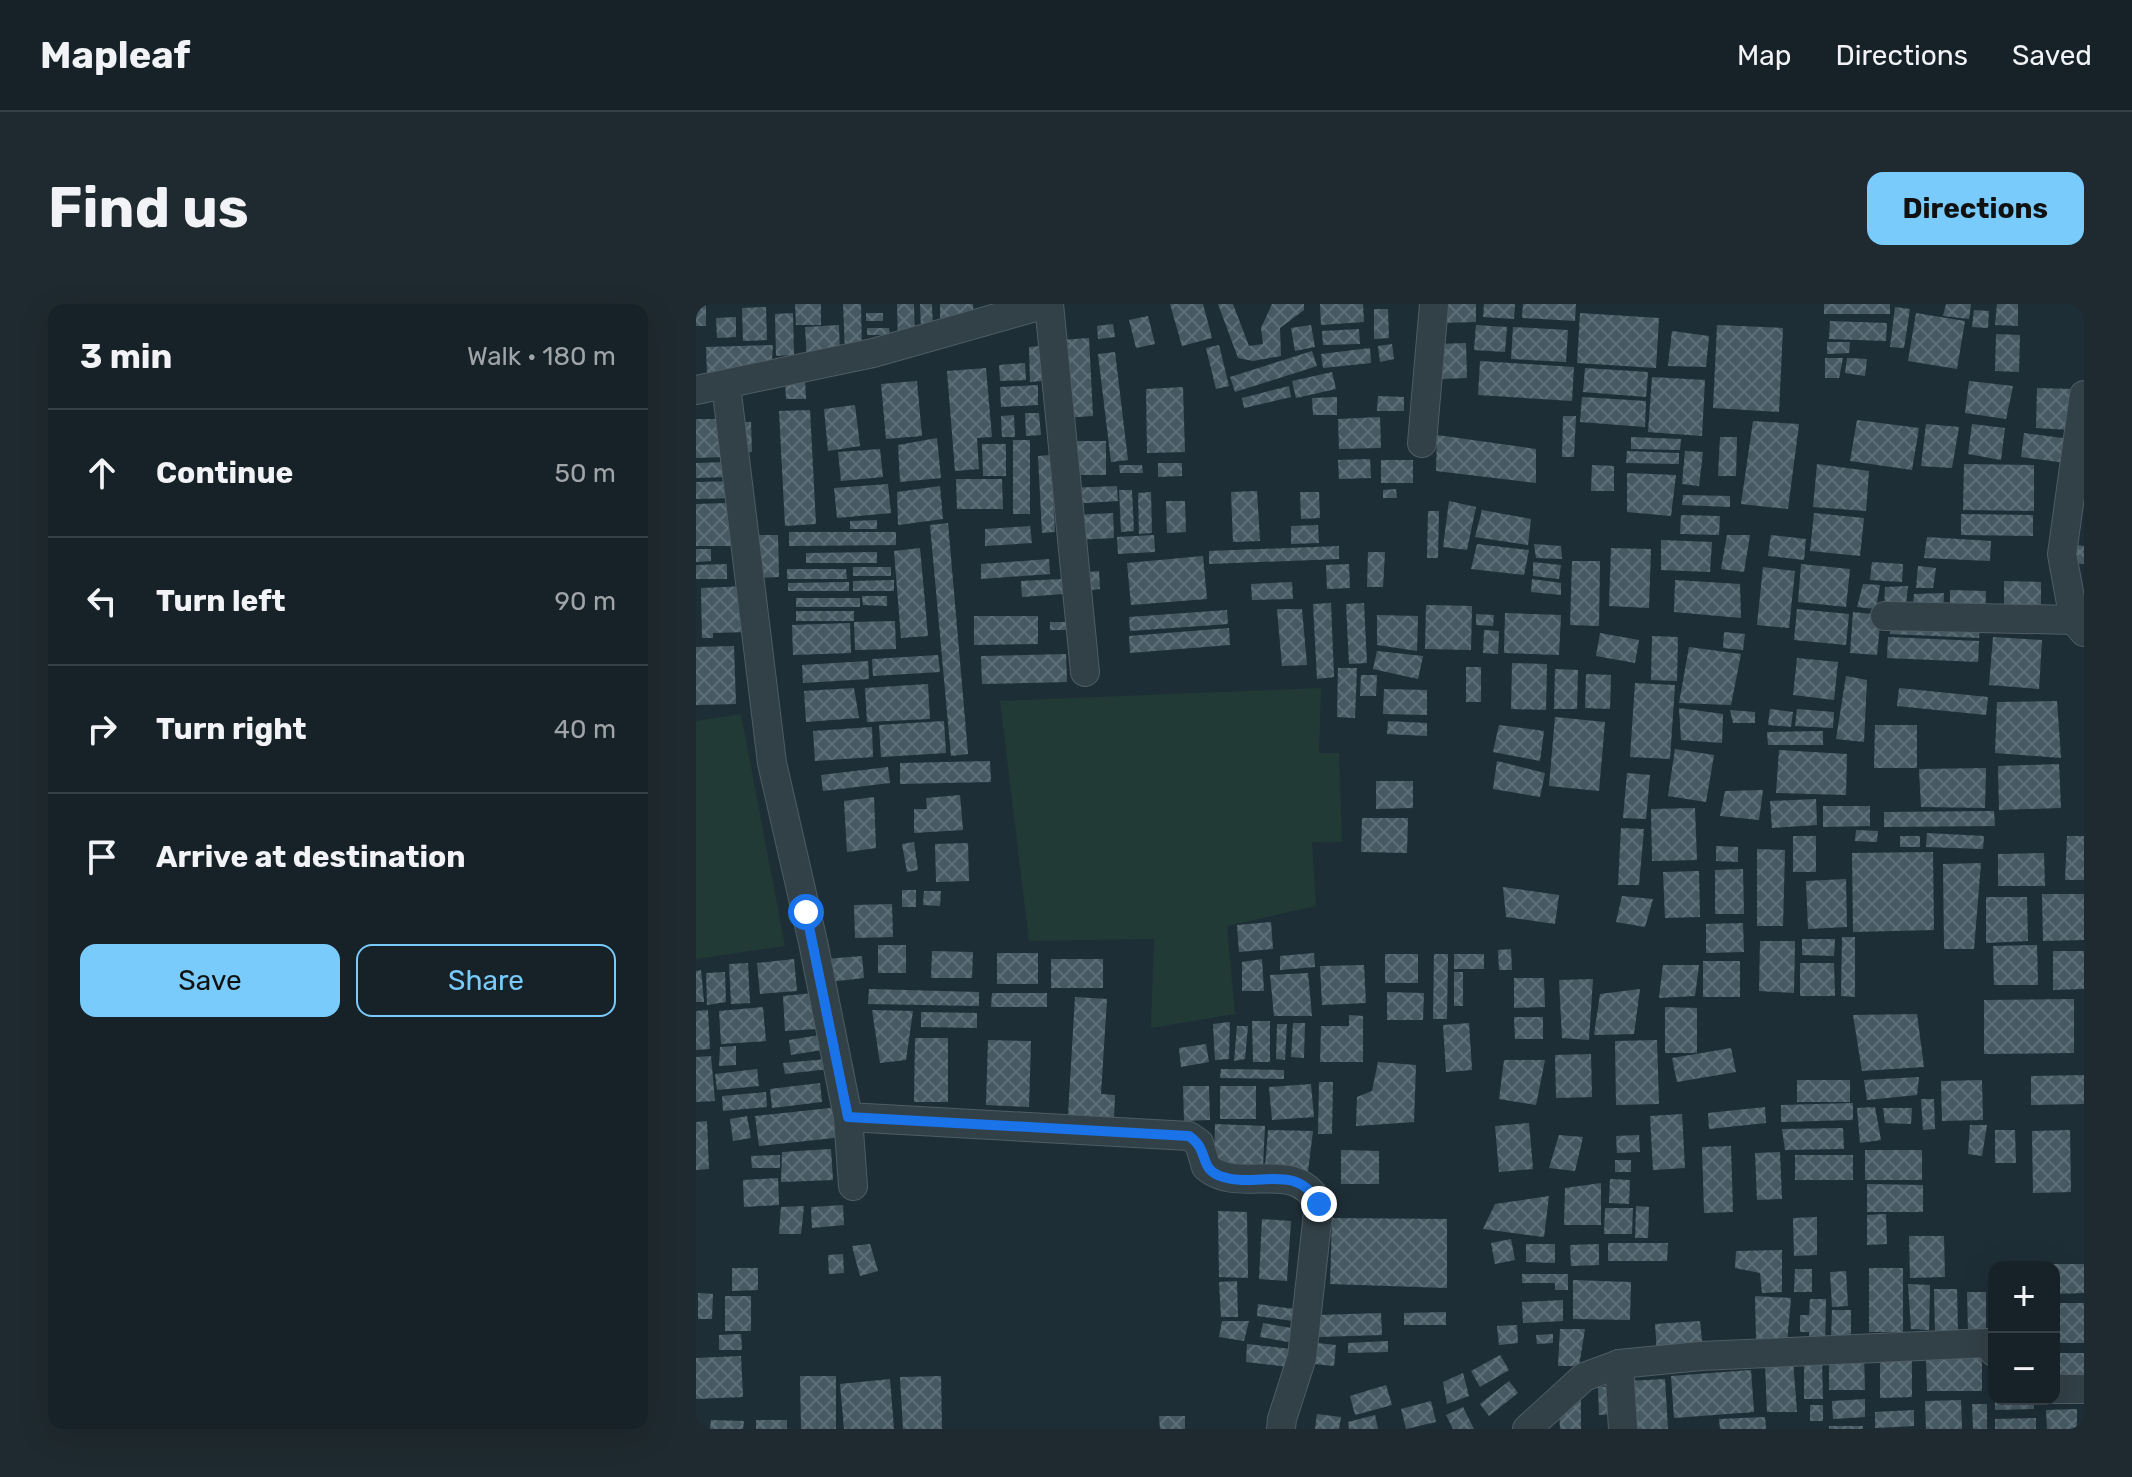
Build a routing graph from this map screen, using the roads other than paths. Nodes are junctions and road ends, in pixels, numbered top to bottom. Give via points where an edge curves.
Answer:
1 (1048, 304) edge
2 (1434, 304) edge
3 (726, 385) junction
4 (696, 390) edge
5 (2084, 395) edge
6 (1422, 443) dead end
7 (1885, 616) dead end
8 (2079, 626) edge
9 (1085, 672) dead end
10 (848, 1117) junction
11 (853, 1186) dead end
12 (1988, 1344) edge
13 (1619, 1364) junction
14 (2060, 1389) edge
15 (2084, 1389) edge
16 (1281, 1429) edge
17 (1527, 1429) edge
18 (1623, 1429) edge

1 - 3 street via 873,353
1 - 9 street
2 - 6 street
3 - 4 street
3 - 10 street via 772,763
5 - 8 street via 2062,554
7 - 8 street
10 - 11 street
10 - 16 street via 1189,1136 1199,1143 1206,1167 1225,1178 1287,1179 1308,1188 1319,1204 1302,1357
12 - 13 street
13 - 17 street via 1584,1377
13 - 18 street
14 - 15 street

